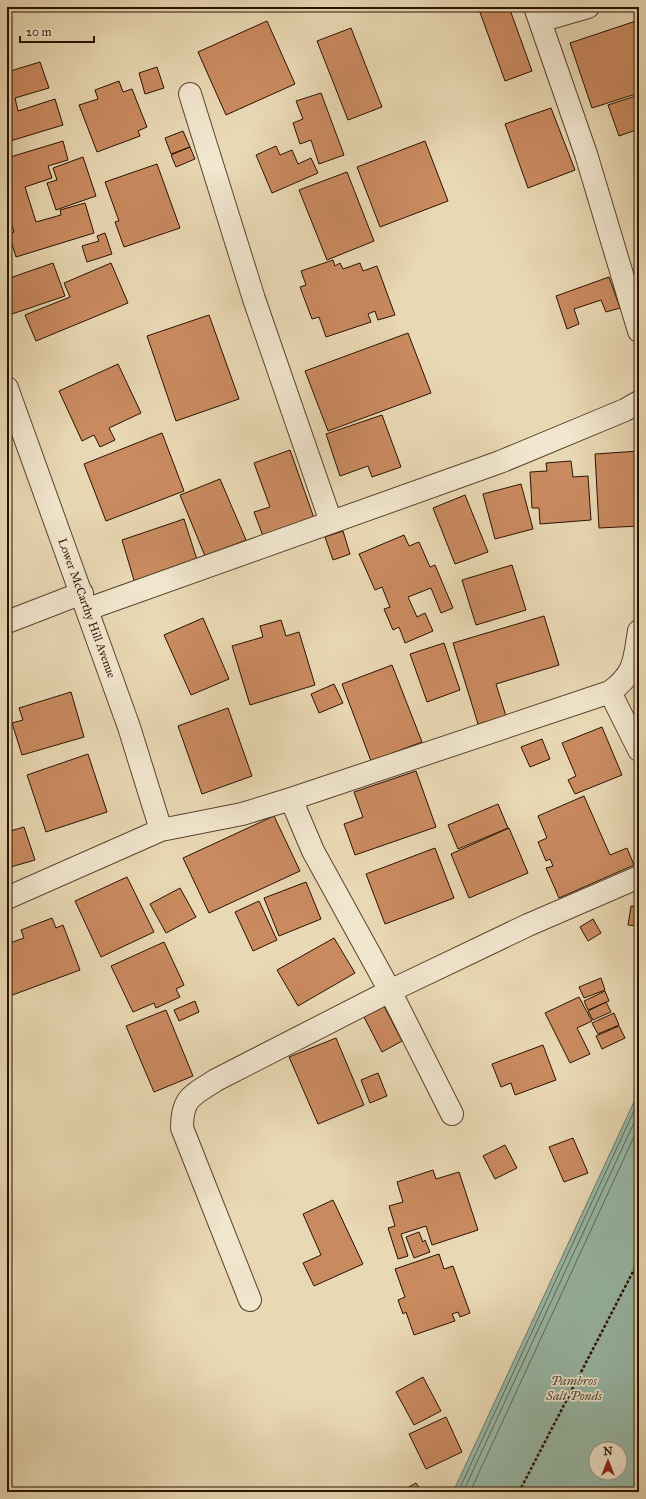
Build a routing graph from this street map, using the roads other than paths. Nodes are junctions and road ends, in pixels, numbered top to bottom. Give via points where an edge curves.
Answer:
1 (588, 7) edge
2 (537, 14) edge
3 (190, 94) dead end
4 (639, 331) edge
5 (7, 388) edge
6 (639, 402) edge
7 (331, 522) junction
8 (85, 601) junction
9 (7, 622) edge
10 (639, 631) edge
11 (610, 692) junction
12 (639, 750) edge
13 (291, 799) junction
14 (161, 830) junction
15 (639, 877) edge
16 (7, 898) edge
17 (390, 991) junction
18 (452, 1114) dead end
19 (250, 1300) dead end

1 - 2 street
2 - 4 street via 586,154
3 - 7 street via 254,299
5 - 8 street, Lower McCarthy Hill Avenue
6 - 7 street via 500,462
7 - 8 street
8 - 9 street
8 - 14 street, Lower McCarthy Hill Avenue via 129,727
10 - 11 street via 633,666 624,682
11 - 12 street
11 - 13 street
13 - 14 street via 242,814
13 - 17 street via 313,851
14 - 16 street
15 - 17 street via 528,925
17 - 18 street
17 - 19 street via 216,1080 190,1097 182,1111 182,1128

